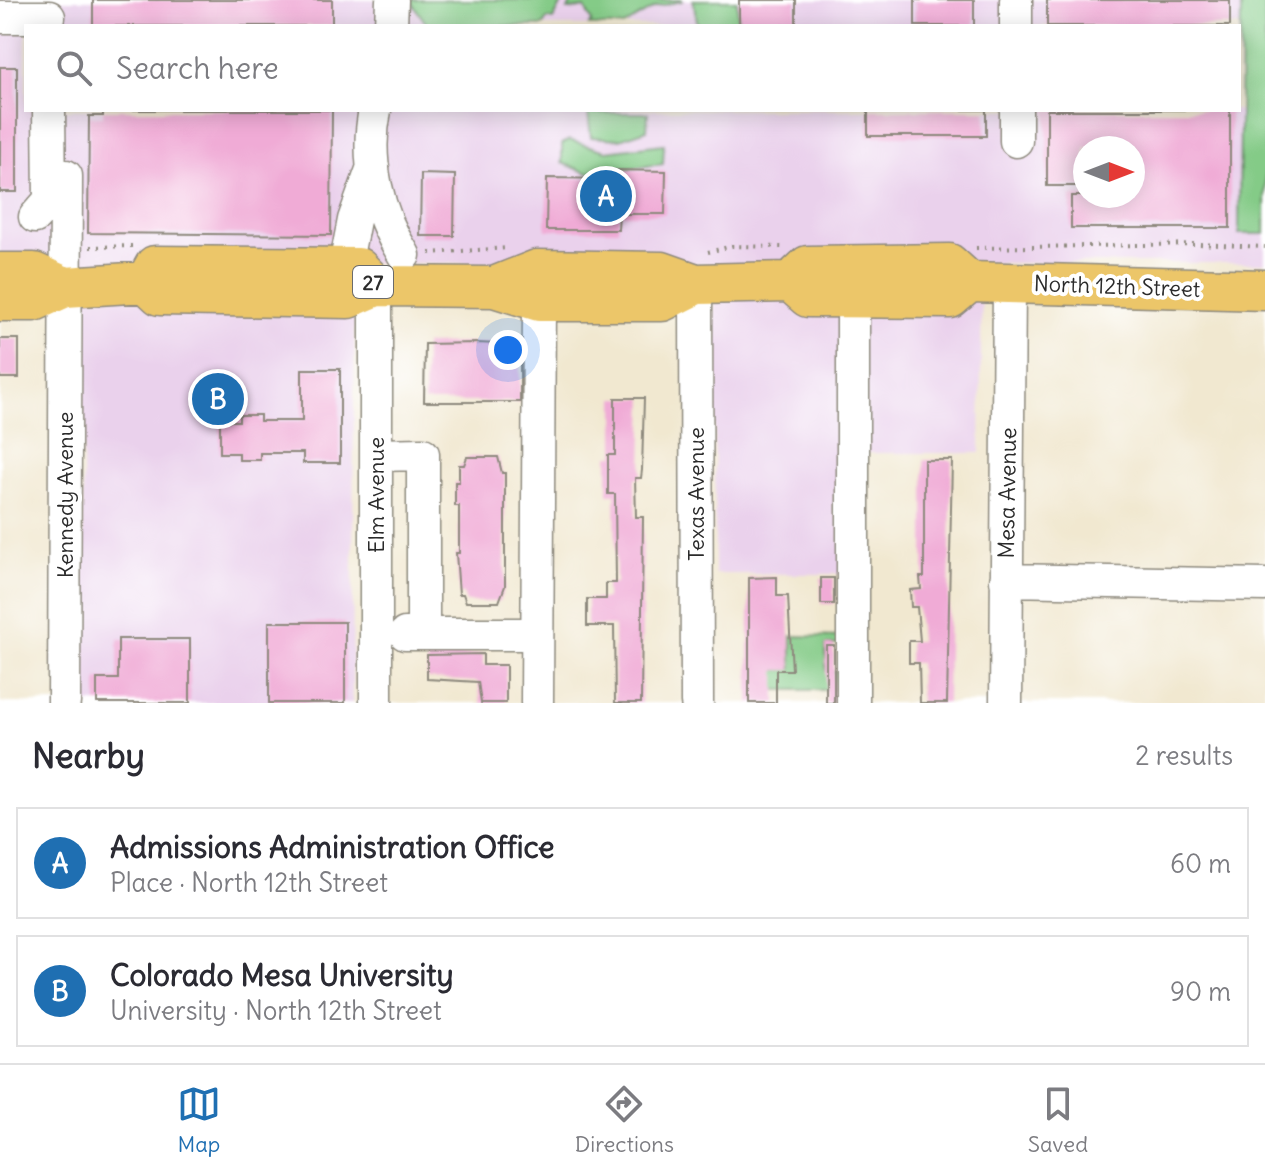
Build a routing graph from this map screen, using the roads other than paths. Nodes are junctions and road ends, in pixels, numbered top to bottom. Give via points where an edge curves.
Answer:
1 (392, 0) edge
2 (1016, 0) edge
3 (49, 14) edge
4 (0, 17) edge
5 (391, 24) edge
6 (1016, 24) edge
7 (49, 112) edge
8 (375, 112) edge
9 (373, 167) junction
10 (404, 255) road end
11 (347, 256) dead end
12 (792, 264) junction
13 (971, 265) junction
14 (697, 269) junction
15 (0, 273) edge
16 (1009, 283) junction
17 (376, 286) junction
18 (65, 287) junction
19 (494, 287) junction
20 (1265, 290) edge
21 (857, 298) junction
22 (0, 301) edge
23 (539, 301) junction
24 (377, 455) junction
25 (1006, 580) junction
26 (1265, 585) edge
27 (376, 634) junction
28 (423, 634) junction
29 (537, 634) junction
30 (64, 703) edge
31 (376, 703) edge
32 (537, 703) edge
33 (697, 703) edge
34 (853, 703) edge
35 (1006, 703) edge

1 - 5 street
2 - 6 street
3 - 4 street
7 - 18 street, Kennedy Avenue via 50,198
8 - 9 street
9 - 10 street via 383,213
9 - 11 street
12 - 13 main road, North 12th Street / 27
12 - 14 main road, North 12th Street / 27
12 - 21 main road, North 12th Street / 27 via 808,297
13 - 16 main road, North 12th Street / 27
13 - 21 main road, North 12th Street / 27 via 950,298
14 - 19 main road, North 12th Street / 27 via 537,270
14 - 23 main road, North 12th Street / 27 via 662,301
14 - 33 street, Texas Avenue
15 - 18 main road, North 12th Street / 27 via 34,273
16 - 20 main road, North 12th Street / 27
16 - 25 street, Mesa Avenue
17 - 18 main road, North 12th Street / 27 via 348,298 160,295 146,282
17 - 19 main road, North 12th Street / 27
17 - 24 street, Elm Avenue
18 - 22 main road, North 12th Street / 27 via 34,301
18 - 30 street, Kennedy Avenue
19 - 23 main road, North 12th Street / 27
21 - 34 street
23 - 29 street
24 - 27 street, Elm Avenue
24 - 28 street via 423,454
25 - 26 street
25 - 35 street, Mesa Avenue
27 - 28 street
27 - 31 street, Elm Avenue
28 - 29 street
29 - 32 street

